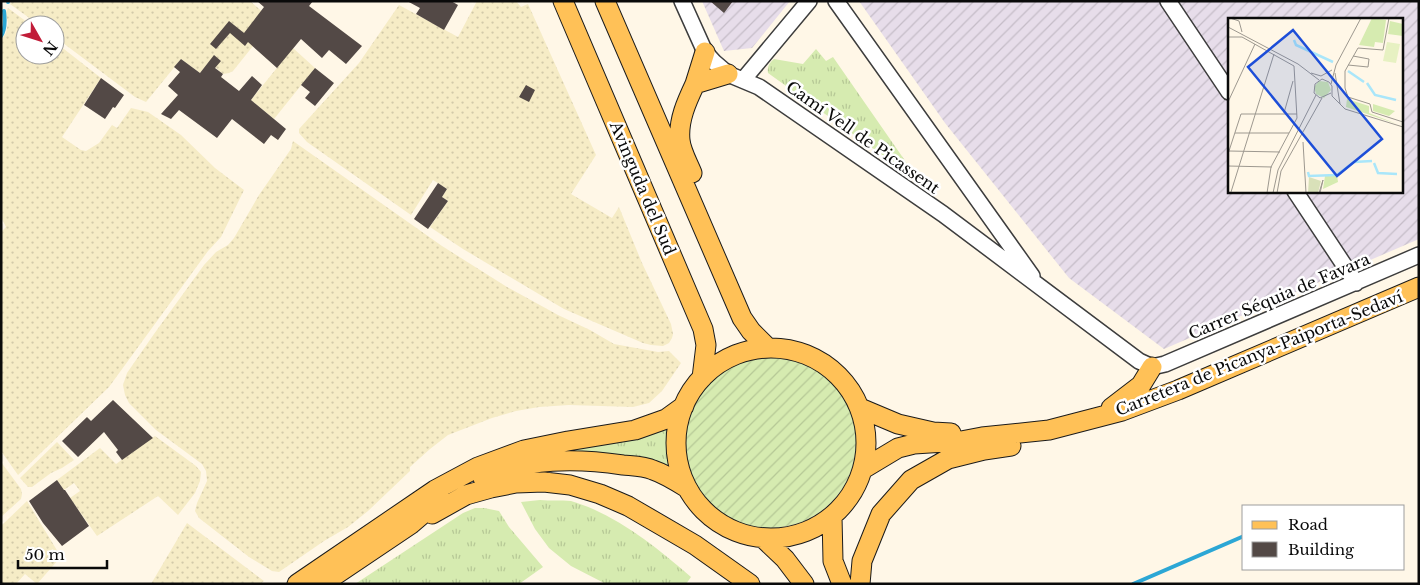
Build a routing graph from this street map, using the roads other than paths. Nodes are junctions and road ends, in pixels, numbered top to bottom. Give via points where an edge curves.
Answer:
1 (563, 1) edge
2 (605, 1) edge
3 (682, 1) edge
4 (809, 1) edge
5 (836, 1) edge
6 (1168, 1) edge
7 (705, 52) junction
8 (735, 77) junction
9 (695, 84) junction
10 (1228, 91) edge
11 (1296, 192) edge
12 (993, 221) junction
13 (975, 237) junction
14 (1419, 255) edge
15 (724, 277) junction
16 (1356, 283) junction
17 (1040, 287) junction
18 (1419, 287) edge
19 (768, 348) junction
20 (1152, 367) junction
21 (702, 378) junction
22 (684, 406) junction
23 (860, 408) junction
24 (1095, 419) junction
25 (1048, 430) junction
26 (982, 437) junction
27 (863, 469) junction
28 (687, 488) junction
29 (832, 516) junction
30 (410, 524) junction
31 (763, 538) junction
32 (297, 584) edge
33 (322, 584) edge
34 (750, 584) edge
35 (804, 584) edge
36 (842, 584) edge
37 (860, 584) edge

1 - 21 main road, Avinguda del Sud via 703,328 706,345
2 - 15 main road
3 - 7 street
4 - 8 street
5 - 12 street, Camí Vell de Picassent
6 - 10 street
7 - 8 street, Camí Vell de Picassent
7 - 9 main road
8 - 9 main road
8 - 13 street, Camí Vell de Picassent via 760,87
9 - 15 main road via 681,119 680,141 716,238
11 - 16 street
12 - 13 street
12 - 17 street, Camí Vell de Picassent
13 - 17 street, Camí Vell de Picassent
14 - 16 street, Carrer Séquia de Favara
15 - 19 main road via 742,318
16 - 20 street, Carrer Séquia de Favara
17 - 20 street, Camí Vell de Picassent via 1139,361
18 - 24 main road, Carretera de Picanya-Paiporta-Sedaví via 1178,390
19 - 21 main road via 744,352 721,362
19 - 23 main road via 797,352 824,364 845,383
20 - 24 main road via 1141,384
21 - 22 main road
22 - 28 main road via 676,438 678,464
22 - 32 main road via 666,419 635,430 524,450 478,467 435,490
23 - 26 main road, Carretera de Picanya-Paiporta-Sedaví via 898,424 932,432
23 - 27 main road via 866,438
24 - 25 main road, Carretera de Picanya-Paiporta-Sedaví
25 - 26 main road, Carretera de Picanya-Paiporta-Sedaví
25 - 37 main road via 1026,443 948,459 911,480 881,514 862,561
26 - 27 main road, Carretera de Picanya-Paiporta-Sedaví via 898,448
27 - 29 main road via 851,495
28 - 30 main road via 652,469 575,460 533,464 471,484 432,506
28 - 31 main road via 712,518 732,531
29 - 31 main road via 811,530 788,537
29 - 36 main road via 832,561
30 - 33 main road
30 - 34 main road via 466,495 491,488 516,483 570,485 628,506 695,545
31 - 35 main road

